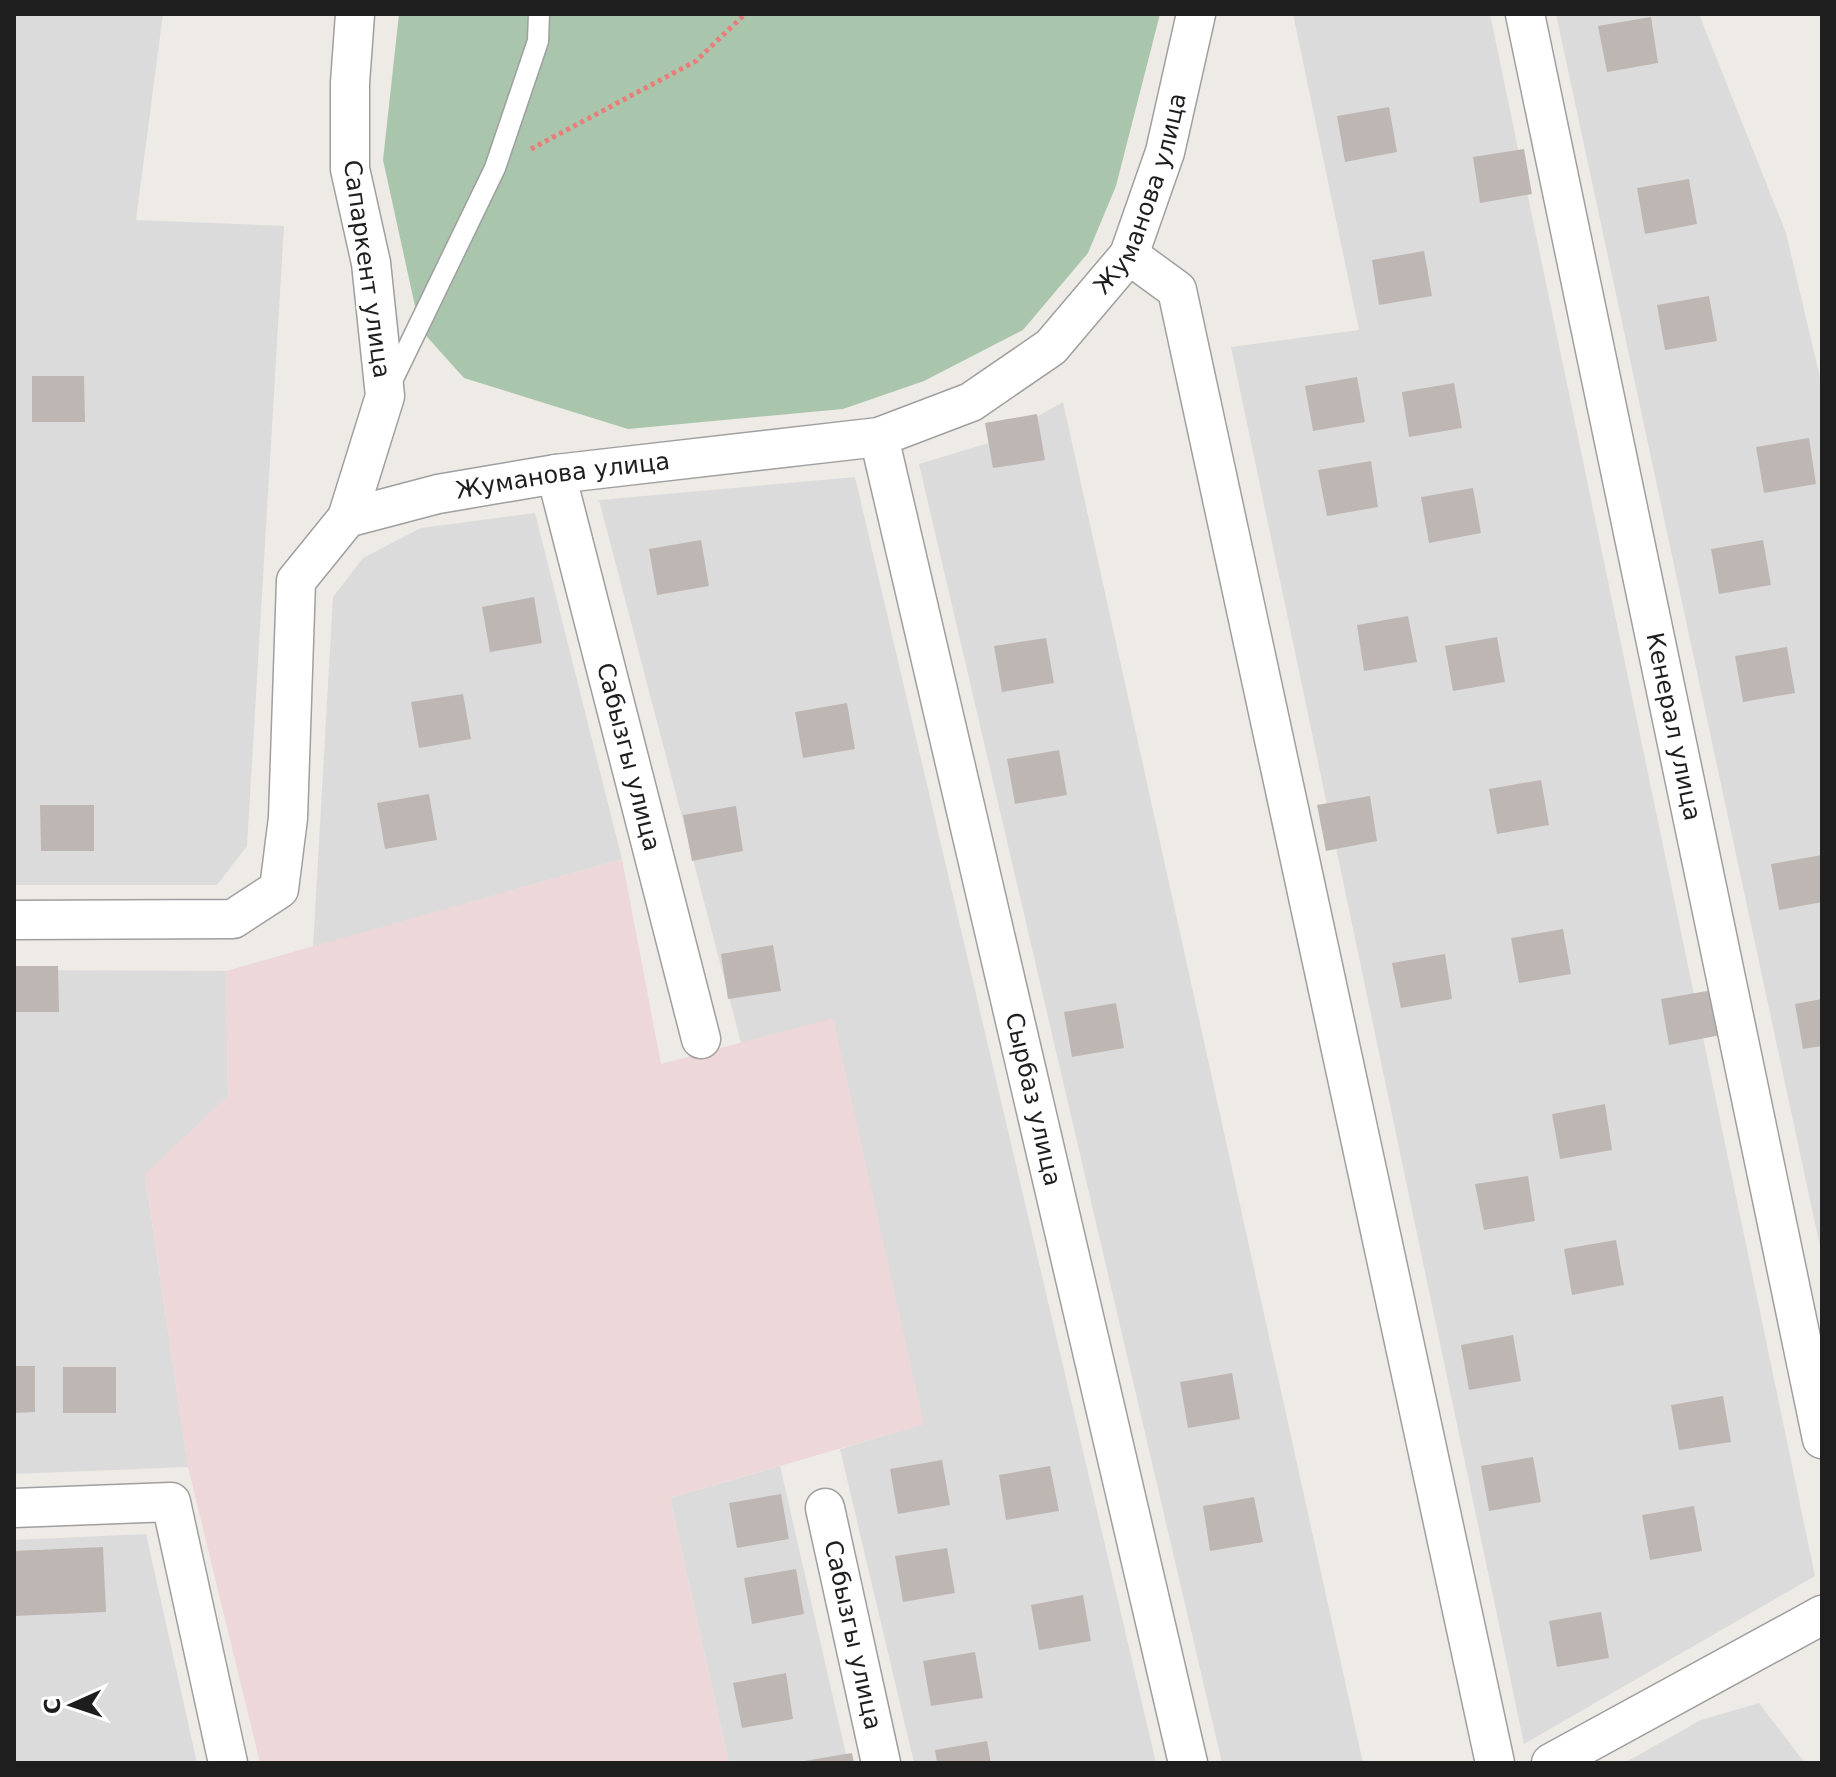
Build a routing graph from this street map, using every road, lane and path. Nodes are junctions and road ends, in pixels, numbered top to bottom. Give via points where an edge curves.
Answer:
1 (355, 14) edge
2 (539, 14) edge
3 (745, 14) edge
4 (1196, 14) edge
5 (1525, 14) edge
6 (495, 168) junction
7 (1129, 255) junction
8 (385, 396) junction
9 (879, 437) junction
10 (556, 474) junction
11 (347, 518) junction
12 (14, 920) edge
13 (701, 1039) dead end
14 (1822, 1439) edge
15 (14, 1508) edge
16 (825, 1508) dead end
17 (1822, 1615) edge
18 (228, 1763) edge
19 (881, 1763) edge
20 (1188, 1763) edge
21 (1495, 1763) edge
22 (1551, 1763) edge

1 - 8 street, Сапаркент улица via 350,169 371,263
2 - 6 lane via 538,41
3 - 6 path via 696,61
4 - 7 street, Жуманова улица via 1165,152
5 - 14 street, Кенерал улица
6 - 8 lane
7 - 9 street, Жуманова улица via 1051,347 971,402
7 - 21 street via 1177,290
8 - 11 street, Сапаркент улица
9 - 10 street, Жуманова улица
9 - 20 street, Сырбаз улица
10 - 11 street, Жуманова улица via 438,494
10 - 13 street, Сабызгы улица
11 - 12 street via 296,581 288,818 279,889 233,919
15 - 18 street via 171,1502
16 - 19 street, Сабызгы улица
17 - 22 street

